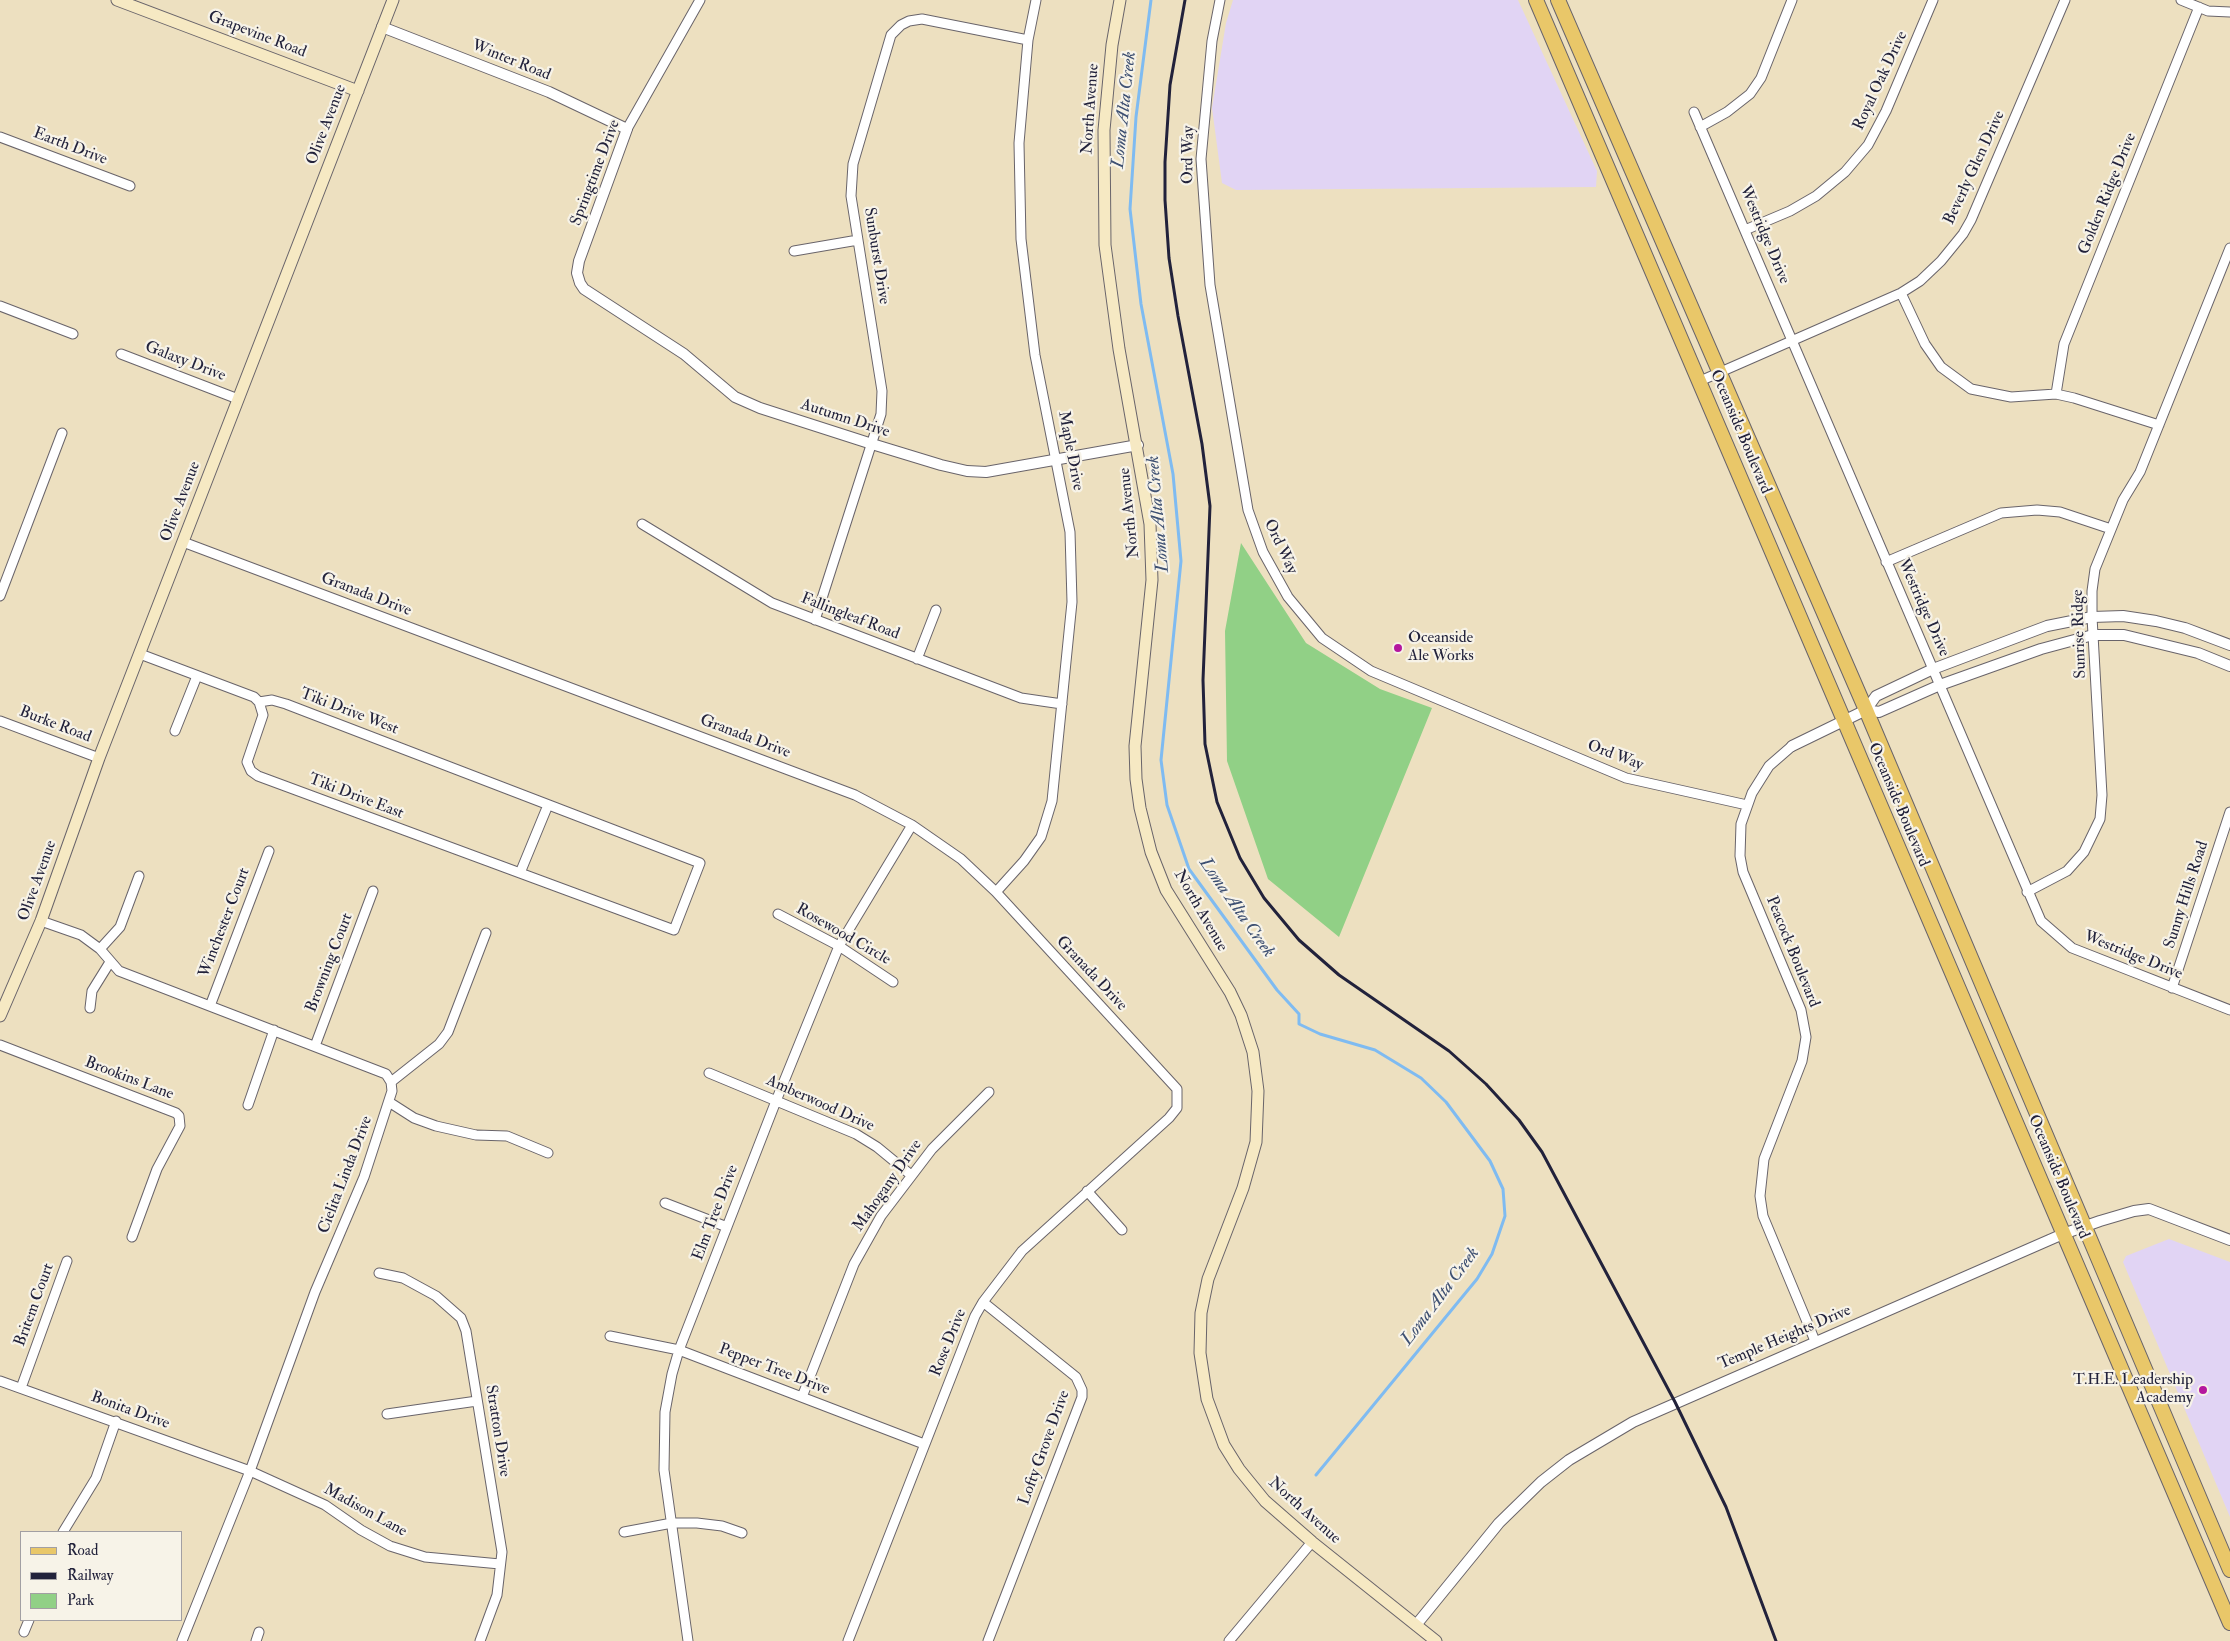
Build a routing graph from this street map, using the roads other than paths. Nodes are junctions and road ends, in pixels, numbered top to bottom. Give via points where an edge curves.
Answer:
1 (117, 0) edge
2 (392, 0) edge
3 (700, 0) edge
4 (1036, 0) edge
5 (1120, 0) edge
6 (1220, 0) edge
7 (1536, 0) edge
8 (1558, 0) edge
9 (1792, 0) edge
10 (1933, 0) edge
11 (2065, 0) edge
12 (2181, 0) edge
13 (2198, 8) junction
14 (2230, 12) edge
15 (382, 27) junction
16 (1028, 40) junction
17 (358, 91) junction
18 (1694, 112) dead end
19 (1700, 127) junction
20 (627, 129) junction
21 (0, 137) edge
22 (130, 186) dead end
23 (1745, 230) junction
24 (858, 240) junction
25 (2230, 248) edge
26 (794, 251) dead end
27 (580, 283) joint
28 (1901, 293) junction
29 (0, 306) edge
30 (73, 334) dead end
31 (1793, 341) junction
32 (121, 354) dead end
33 (1720, 373) junction
34 (1700, 381) junction
35 (2056, 394) junction
36 (238, 399) junction
37 (2159, 425) junction
38 (62, 433) dead end
39 (872, 444) junction
40 (1138, 445) junction
41 (1056, 459) junction
42 (642, 524) dead end
43 (2111, 529) junction
44 (183, 542) junction
45 (1886, 562) junction
46 (0, 596) edge
47 (936, 610) dead end
48 (2092, 617) junction
49 (815, 620) junction
50 (2093, 636) junction
51 (2230, 645) edge
52 (140, 654) junction
53 (917, 659) junction
54 (2230, 666) edge
55 (1933, 669) junction
56 (198, 676) junction
57 (1940, 685) junction
58 (259, 702) junction
59 (1062, 704) junction
60 (1866, 710) junction
61 (0, 720) edge
62 (1843, 720) junction
63 (175, 731) dead end
64 (1792, 746) joint
65 (99, 758) junction
66 (548, 805) junction
67 (1747, 805) junction
68 (2230, 812) edge
69 (912, 825) junction
70 (269, 851) dead end
71 (520, 873) junction
72 (139, 876) dead end
73 (373, 890) dead end
74 (996, 892) junction
75 (2027, 892) junction
76 (778, 914) dead end
77 (42, 921) junction
78 (486, 933) dead end
79 (839, 946) junction
80 (100, 949) junction
81 (110, 962) junction
82 (893, 982) dead end
83 (2172, 988) junction
84 (210, 1006) junction
85 (90, 1008) dead end
86 (2230, 1010) edge
87 (0, 1016) edge
88 (274, 1030) junction
89 (0, 1045) edge
90 (315, 1046) junction
91 (709, 1073) dead end
92 (391, 1082) junction
93 (989, 1092) dead end
94 (776, 1101) junction
95 (389, 1102) junction
96 (248, 1105) dead end
97 (1169, 1118) joint
98 (548, 1154) dead end
99 (911, 1175) junction
100 (1087, 1192) junction
101 (665, 1203) dead end
102 (2084, 1226) junction
103 (727, 1227) junction
104 (1122, 1230) dead end
105 (2064, 1234) junction
106 (132, 1237) dead end
107 (2230, 1240) edge
108 (67, 1261) dead end
109 (379, 1273) dead end
110 (983, 1302) junction
111 (610, 1336) dead end
112 (1815, 1341) junction
113 (679, 1350) junction
114 (0, 1381) edge
115 (21, 1388) junction
116 (802, 1397) junction
117 (477, 1401) junction
118 (387, 1414) dead end
119 (116, 1422) junction
120 (924, 1444) junction
121 (250, 1471) junction
122 (672, 1523) junction
123 (65, 1531) edge
124 (624, 1532) dead end
125 (742, 1533) dead end
126 (1312, 1542) junction
127 (500, 1564) junction
128 (2230, 1570) edge
129 (29, 1621) edge
130 (2230, 1623) edge
131 (1416, 1625) junction
132 (24, 1632) dead end
133 (259, 1632) dead end
134 (182, 1641) edge
135 (256, 1641) edge
136 (480, 1641) edge
137 (688, 1641) edge
138 (848, 1641) edge
139 (988, 1641) edge
140 (1229, 1641) edge
141 (1436, 1641) edge

1 - 17 main road, Grapevine Road
2 - 15 main road, Olive Avenue
3 - 20 street, Springtime Drive
4 - 16 street, Maple Drive
5 - 40 main road, North Avenue via 1112,44 1104,130 1105,244 1119,349
6 - 67 street, Ord Way via 1212,40 1201,159 1210,285 1248,510 1263,552 1288,597 1322,638 1371,671 1626,778
7 - 34 main road, Oceanside Boulevard
8 - 33 main road, Oceanside Boulevard
9 - 19 street via 1761,78 1750,94
10 - 23 street, Royal Oak Drive via 1886,111 1868,144 1845,172 1816,196
11 - 28 street, Beverly Glen Drive via 1971,220 1941,261
12 - 13 street
13 - 14 street
13 - 35 street, Golden Ridge Drive via 2064,344
15 - 17 main road, Olive Avenue
15 - 20 street, Winter Road via 549,92
16 - 24 street, Sunburst Drive via 922,19 901,25 891,35 854,164 851,196
16 - 41 street, Maple Drive via 1019,143 1021,239 1035,355
17 - 36 main road, Olive Avenue
18 - 19 street, Westridge Drive
19 - 23 street, Westridge Drive
20 - 27 street, Springtime Drive via 579,260 577,272
21 - 22 street, Earth Drive
23 - 31 street, Westridge Drive
24 - 26 street
24 - 39 street, Sunburst Drive via 882,391 881,414
25 - 37 street, Sunrise Ridge
27 - 39 street, Autumn Drive via 584,289 684,354 735,397
28 - 31 street, Beverly Glen Drive
28 - 35 street via 1925,344 1941,368 1971,389 2011,397
29 - 30 street
31 - 33 street, Beverly Glen Drive
31 - 45 street, Westridge Drive
32 - 36 street, Galaxy Drive
33 - 34 street, Beverly Glen Drive
33 - 60 main road, Oceanside Boulevard
34 - 62 main road, Oceanside Boulevard
35 - 37 street
36 - 44 main road, Olive Avenue
37 - 43 street, Sunrise Ridge
38 - 46 street
39 - 41 street, Autumn Drive via 967,471 986,472
39 - 49 street, Sunburst Drive
40 - 41 street, Autumn Drive
40 - 126 main road, North Avenue via 1150,524 1152,580 1135,746 1140,808 1151,852 1166,890 1241,1015 1253,1052 1258,1091 1256,1142 1243,1188 1208,1280 1203,1304 1200,1353 1207,1399 1224,1445 1238,1469 1265,1501
41 - 59 street, Maple Drive via 1070,532 1073,570
42 - 49 street, Fallingleaf Road via 772,604
43 - 45 street via 2060,512 2001,513
43 - 48 street, Sunrise Ridge via 2095,569
44 - 52 main road, Olive Avenue
44 - 69 street, Granada Drive via 855,795
45 - 55 street, Westridge Drive
47 - 53 street
48 - 50 street, Sunrise Ridge
48 - 51 street, Peacock Boulevard via 2123,616 2156,621
48 - 55 street, Peacock Boulevard via 2047,626
49 - 53 street, Fallingleaf Road
50 - 54 street, Peacock Boulevard via 2124,636 2198,653
50 - 57 street, Peacock Boulevard via 2041,649
50 - 75 street, Sunrise Ridge via 2102,795 2100,819 2084,852 2067,871
52 - 56 street, Tiki Drive West
52 - 65 main road, Olive Avenue
53 - 59 street, Fallingleaf Road via 1021,698
55 - 57 street, Westridge Drive
55 - 60 street, Peacock Boulevard via 1876,696
56 - 58 street, Tiki Drive West via 254,696
56 - 63 street
57 - 60 street, Peacock Boulevard via 1879,712
57 - 75 street, Westridge Drive
58 - 66 street, Tiki Drive West via 272,700 286,704
58 - 71 street, Tiki Drive East via 263,716 247,762 251,772
59 - 74 street, Maple Drive via 1052,801 1041,836 1024,862
60 - 62 street, Peacock Boulevard
60 - 102 main road, Oceanside Boulevard
61 - 65 street, Burke Road
62 - 64 street, Peacock Boulevard
62 - 105 main road, Oceanside Boulevard
64 - 67 street, Peacock Boulevard via 1769,766
65 - 77 main road, Olive Avenue
66 - 71 street
66 - 71 street, Tiki Drive West via 700,863 674,930
67 - 112 street, Peacock Boulevard via 1741,824 1743,872 1801,1010 1806,1037 1802,1060 1764,1160 1760,1196 1763,1216
68 - 83 street, Sunny Hills Road
69 - 74 street, Granada Drive via 961,859
69 - 79 street, Elm Tree Drive
70 - 84 street, Winchester Court
72 - 80 street via 120,927
73 - 90 street, Browning Court
74 - 97 street, Granada Drive via 1177,1090 1177,1108
75 - 83 street, Westridge Drive via 2041,921 2072,948
76 - 79 street, Rosewood Circle
77 - 80 street via 81,935
77 - 87 main road, Olive Avenue
78 - 92 street via 448,1032
79 - 82 street, Rosewood Circle
79 - 94 street, Elm Tree Drive
80 - 81 street
81 - 84 street via 119,971
81 - 85 street via 92,991
83 - 86 street, Westridge Drive
84 - 88 street
88 - 90 street
88 - 96 street
89 - 106 street, Brookins Lane via 179,1116 180,1126 157,1169
90 - 92 street via 386,1074
91 - 94 street, Amberwood Drive
92 - 95 street, Cielita Linda Drive
93 - 99 street, Mahogany Drive via 932,1149
94 - 99 street, Amberwood Drive via 856,1134 878,1147
94 - 103 street, Elm Tree Drive
95 - 98 street via 414,1118 436,1126 476,1135 507,1136
95 - 121 street, Cielita Linda Drive via 364,1177 315,1292
97 - 100 street, Rose Drive
99 - 116 street, Mahogany Drive via 881,1216 854,1264
100 - 104 street
100 - 110 street, Rose Drive via 1022,1251
101 - 103 street
102 - 105 street, Temple Heights Drive
102 - 107 street, Temple Heights Drive via 2134,1211 2149,1210
102 - 128 main road, Oceanside Boulevard
103 - 113 street, Elm Tree Drive
105 - 112 street, Temple Heights Drive
105 - 130 main road, Oceanside Boulevard
108 - 115 street, Britem Court
109 - 117 street, Stratton Drive via 412,1282 436,1296 461,1318
110 - 120 street, Rose Drive via 974,1316
110 - 139 street, Lofty Grove Drive via 1076,1377 1082,1390
111 - 113 street, Pepper Tree Drive
112 - 131 street, Temple Heights Drive via 1633,1422 1569,1460 1540,1482 1499,1524
113 - 116 street, Pepper Tree Drive
113 - 122 street, Elm Tree Drive via 666,1412 664,1470
114 - 115 street, Bonita Drive
115 - 119 street, Bonita Drive
116 - 120 street, Pepper Tree Drive
117 - 118 street
117 - 127 street, Stratton Drive via 502,1552
119 - 121 street, Bonita Drive
119 - 123 street via 96,1478
120 - 138 street, Rose Drive
121 - 127 street, Madison Lane via 325,1505 390,1546 425,1557
121 - 134 street, Cielita Linda Drive
122 - 124 street
122 - 125 street via 697,1522
122 - 137 street, Elm Tree Drive
126 - 131 main road, North Avenue
126 - 140 street
127 - 136 street, Stratton Drive via 497,1595
129 - 132 street
131 - 141 main road, North Avenue
133 - 135 street

